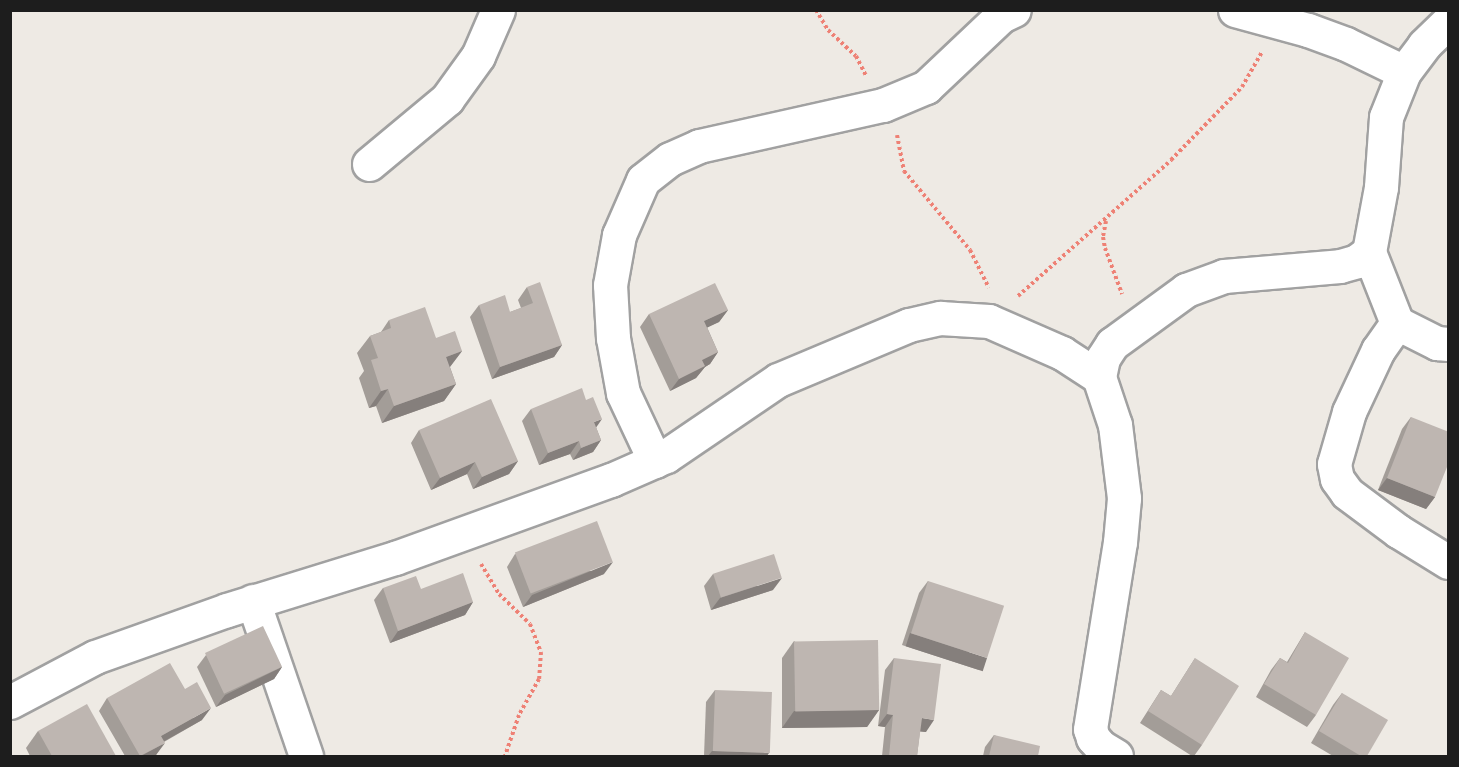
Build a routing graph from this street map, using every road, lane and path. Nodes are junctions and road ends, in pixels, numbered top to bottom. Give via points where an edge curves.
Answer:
1 (498, 10) edge
2 (816, 10) edge
3 (1014, 10) edge
4 (1235, 10) edge
5 (1276, 21) junction
6 (1449, 22) edge
7 (1404, 72) junction
8 (883, 105) junction
9 (369, 164) dead end
10 (1106, 219) junction
11 (1369, 252) junction
12 (994, 316) junction
13 (1397, 323) junction
14 (1131, 330) junction
15 (1449, 344) edge
16 (1099, 377) junction
17 (655, 461) junction
18 (462, 533) junction
19 (1449, 562) edge
20 (253, 601) junction
21 (10, 702) edge
22 (306, 756) edge
23 (505, 756) edge
24 (1116, 756) edge

1 - 9 street via 478,56 455,90
2 - 8 path via 828,30 856,56
3 - 8 street via 1001,16 926,87
4 - 5 street
5 - 7 street via 1346,44
5 - 10 path via 1242,87
6 - 7 street via 1424,45
7 - 11 street via 1386,117 1381,187
8 - 12 path via 897,132 904,171 970,250
8 - 17 street via 699,146 670,159 643,180 619,235 609,285 623,393
10 - 12 path
10 - 14 path via 1105,248 1126,304
11 - 13 street
11 - 14 street via 1340,266 1224,276 1186,290
12 - 16 street
12 - 17 street via 940,318 909,325 849,348 778,380
13 - 15 street via 1437,343
13 - 19 street via 1378,350 1348,412 1334,465 1337,479 1347,493
14 - 16 street via 1107,351
16 - 24 street via 1115,425 1124,498 1090,729 1101,747
17 - 18 street
18 - 20 street via 395,558
18 - 23 path via 499,594 530,624 541,652 539,680 519,715
20 - 21 street via 95,657
20 - 22 street

